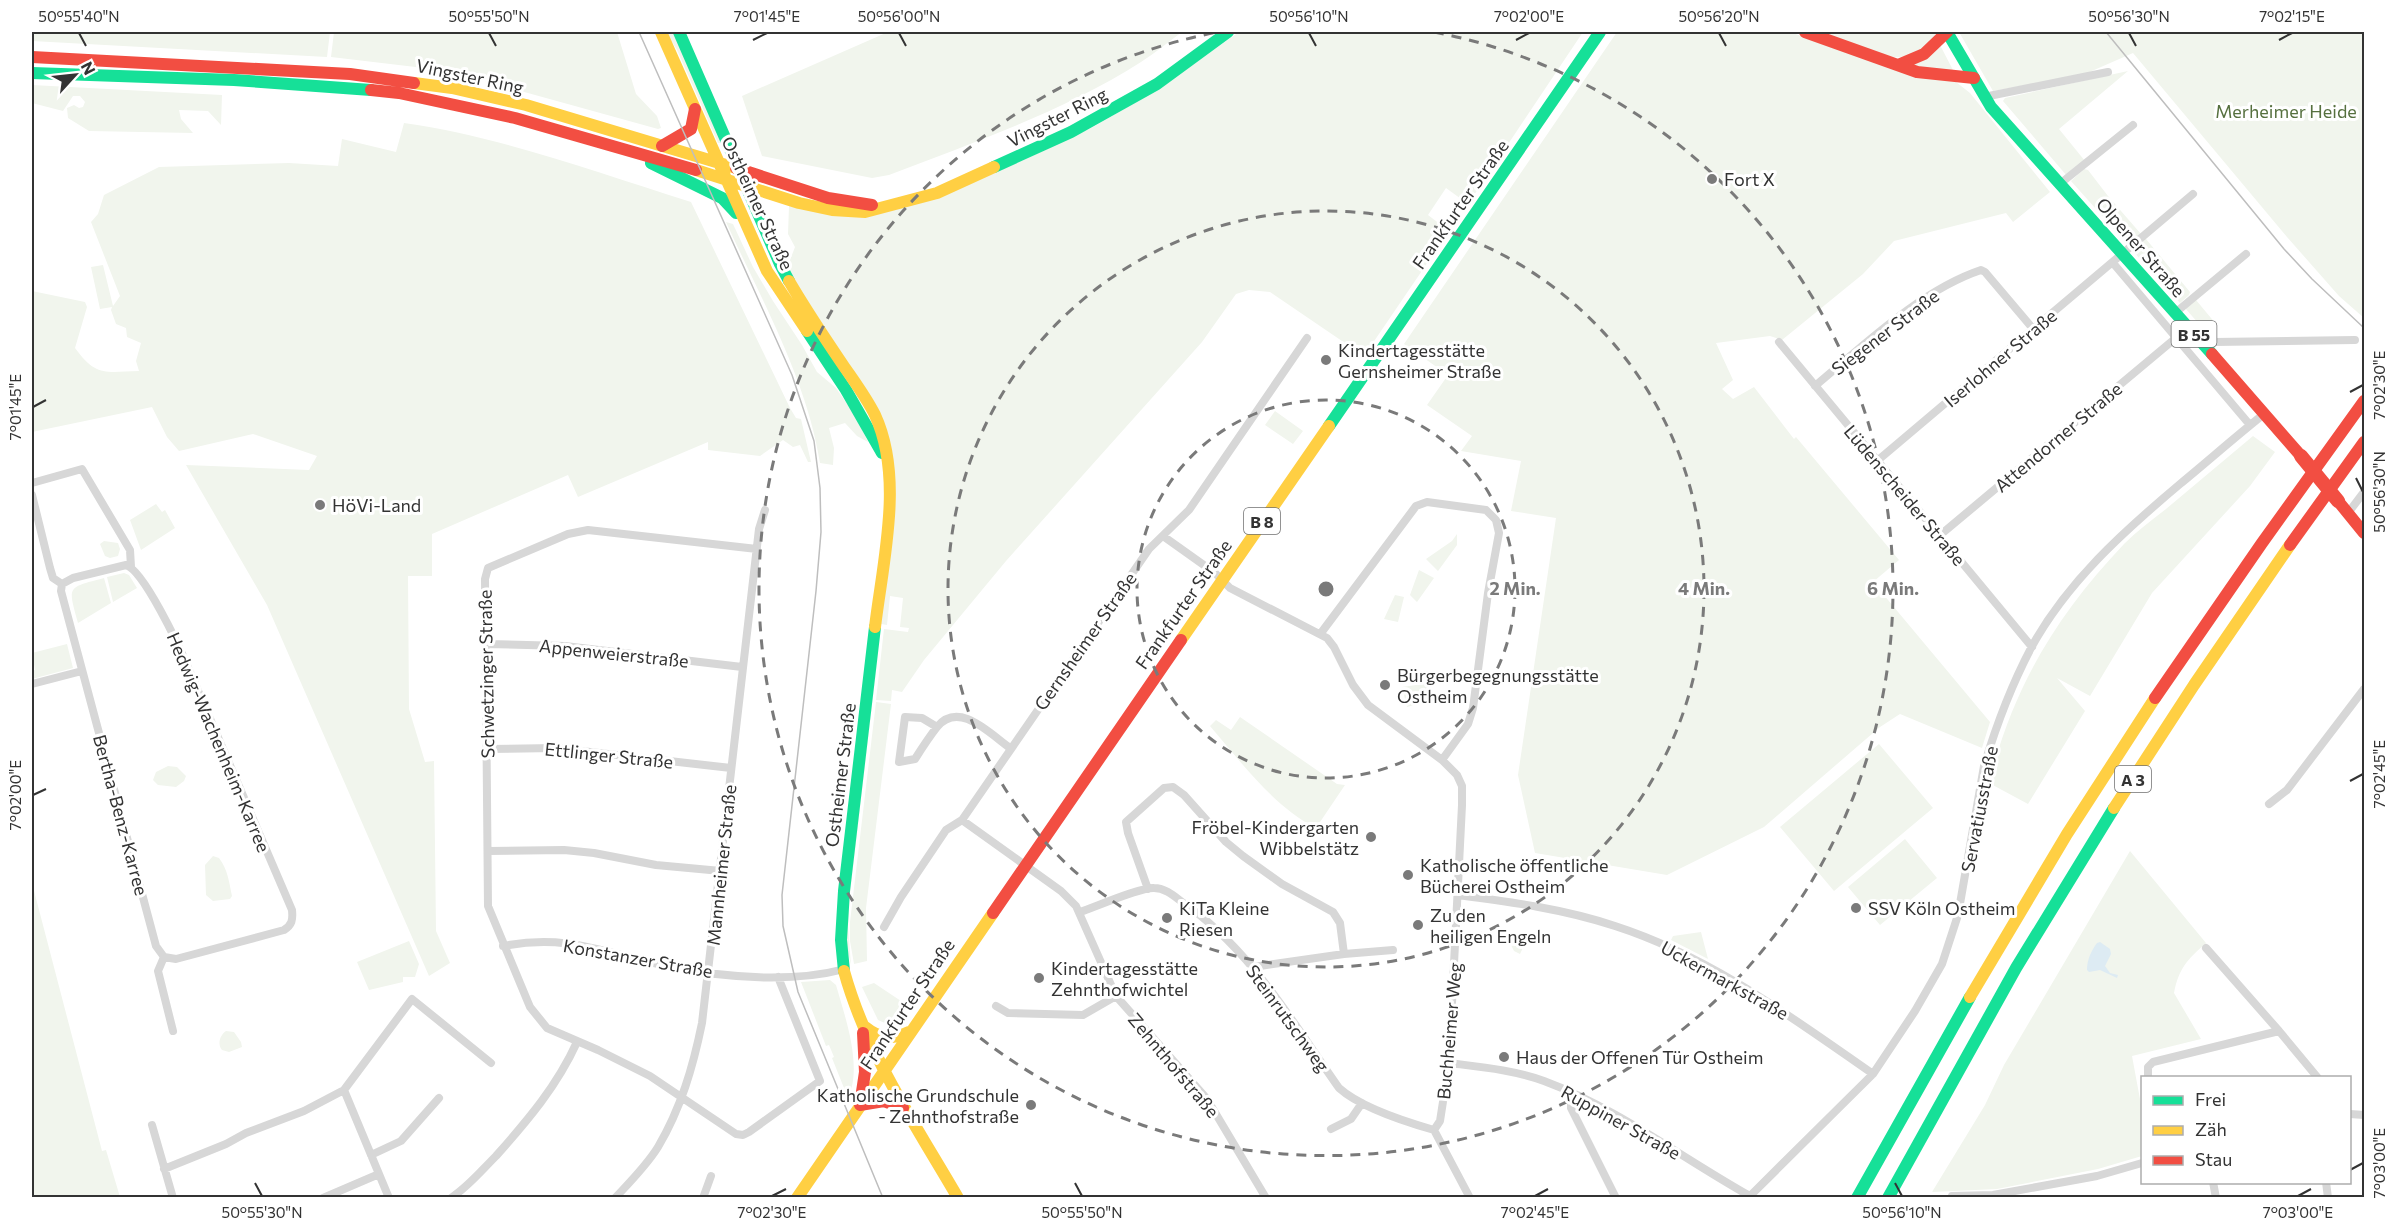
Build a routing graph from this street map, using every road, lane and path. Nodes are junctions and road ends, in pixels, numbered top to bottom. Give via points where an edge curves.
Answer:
1 (661, 32) edge
2 (679, 32) edge
3 (1228, 32) edge
4 (1600, 32) edge
5 (1805, 32) edge
6 (1947, 32) edge
7 (32, 57) edge
8 (1898, 65) junction
9 (2108, 72) dead end
10 (32, 73) edge
11 (1974, 78) junction
12 (1984, 97) junction
13 (694, 107) junction
14 (2133, 125) dead end
15 (663, 146) junction
16 (629, 151) junction
17 (719, 162) junction
18 (738, 169) junction
19 (726, 181) junction
20 (2061, 183) junction
21 (746, 188) junction
22 (2193, 194) dead end
23 (888, 206) junction
24 (744, 223) junction
25 (2246, 254) dead end
26 (2118, 259) junction
27 (2175, 313) junction
28 (2034, 330) junction
29 (2177, 337) junction
30 (1307, 338) dead end
31 (2355, 340) dead end
32 (1779, 342) dead end
33 (2206, 347) junction
34 (1815, 386) junction
35 (2364, 401) edge
36 (2264, 414) junction
37 (872, 422) junction
38 (2250, 425) junction
39 (2364, 442) edge
40 (1877, 461) junction
41 (32, 483) edge
42 (2364, 492) edge
43 (32, 495) edge
44 (765, 510) dead end
45 (2348, 513) junction
46 (2364, 533) edge
47 (1162, 536) junction
48 (1939, 536) junction
49 (757, 549) junction
50 (131, 567) junction
51 (1222, 580) junction
52 (62, 584) junction
53 (1321, 633) junction
54 (486, 644) junction
55 (2032, 646) junction
56 (742, 667) junction
57 (82, 671) junction
58 (32, 684) edge
59 (2364, 689) edge
60 (937, 727) junction
61 (1010, 748) junction
62 (486, 749) junction
63 (1442, 760) junction
64 (731, 768) junction
65 (2269, 804) dead end
66 (962, 820) junction
67 (488, 851) junction
68 (1025, 866) junction
69 (721, 871) junction
70 (1148, 889) junction
71 (1458, 895) junction
72 (1080, 912) junction
73 (884, 927) dead end
74 (504, 946) junction
75 (2206, 948) dead end
76 (1393, 950) dead end
77 (1344, 954) junction
78 (164, 957) junction
79 (1253, 967) junction
80 (844, 969) junction
81 (709, 972) junction
82 (778, 977) junction
83 (1116, 996) junction
84 (996, 1006) dead end
85 (862, 1024) junction
86 (174, 1031) dead end
87 (2279, 1031) junction
88 (909, 1032) junction
89 (577, 1042) junction
90 (491, 1063) dead end
91 (1449, 1063) junction
92 (883, 1071) junction
93 (1873, 1074) junction
94 (2148, 1076) edge
95 (2317, 1076) edge
96 (344, 1090) junction
97 (1571, 1093) junction
98 (682, 1097) junction
99 (439, 1098) dead end
100 (1362, 1103) junction
101 (860, 1106) junction
102 (904, 1108) junction
103 (2351, 1113) edge
104 (2364, 1115) edge
105 (152, 1125) dead end
106 (1331, 1129) dead end
107 (1434, 1130) junction
108 (371, 1155) junction
109 (2141, 1163) edge
110 (164, 1169) junction
111 (380, 1174) junction
112 (711, 1176) dead end
113 (1952, 1196) dead end
114 (1993, 1196) edge
115 (172, 1197) edge
116 (323, 1197) edge
117 (389, 1197) edge
118 (451, 1197) edge
119 (615, 1197) edge
120 (703, 1197) edge
121 (797, 1197) edge
122 (958, 1197) edge
123 (1266, 1197) edge
124 (1470, 1197) edge
125 (1616, 1197) edge
126 (1749, 1197) edge
127 (1857, 1197) edge
128 (1888, 1197) edge

1 - 13 main road, Ostheimer Straße
2 - 18 main road, Ostheimer Straße
3 - 23 main road, Vingster Ring via 1157,84 1071,132 937,192
4 - 51 main road, Frankfurter Straße / B 8
5 - 8 main road
6 - 8 main road via 1924,54
6 - 11 main road, Olpener Straße / B 55
7 - 15 main road, Vingster Ring via 339,73 401,80 525,105
8 - 11 main road via 1917,72
9 - 12 street
10 - 16 main road, Vingster Ring via 256,81 399,93 515,118
11 - 12 main road, Olpener Straße / B 55
12 - 20 main road, Olpener Straße / B 55
13 - 15 main road via 691,129
13 - 17 main road, Ostheimer Straße
14 - 20 street
15 - 17 main road, Vingster Ring
16 - 19 main road, Vingster Ring
16 - 24 main road via 722,198
17 - 18 main road, Vingster Ring
17 - 19 main road, Ostheimer Straße
18 - 21 main road, Ostheimer Straße
18 - 23 main road, Vingster Ring via 828,198
19 - 21 main road, Vingster Ring
19 - 24 main road, Ostheimer Straße
20 - 26 main road, Olpener Straße / B 55
21 - 23 main road, Vingster Ring via 832,210 865,212
21 - 37 main road, Ostheimer Straße via 790,284
22 - 26 street, Iserlohner Straße
24 - 37 main road, Ostheimer Straße via 767,271
25 - 27 street
26 - 27 main road, Olpener Straße / B 55
26 - 28 street, Iserlohner Straße
26 - 29 street, Olpener Straße
27 - 33 main road, Olpener Straße / B 55
28 - 34 street, Siegener Straße via 1981,270 1922,302
28 - 40 street, Iserlohner Straße
29 - 38 street, Olpener Straße
29 - 48 street, Attendorner Straße
30 - 47 street, Gernsheimer Straße via 1189,510
31 - 33 street via 2214,342
32 - 34 street, Lüdenscheider Straße
33 - 36 main road, Olpener Straße / B 55
34 - 40 street, Lüdenscheider Straße
35 - 127 main road, A 3 via 2265,535 2099,784 2008,931
36 - 38 street, Servatiusstraße
36 - 45 main road, Olpener Straße / B 55, bridge
37 - 80 main road, Ostheimer Straße via 890,476 886,551 840,929
38 - 55 street, Servatiusstraße via 2106,549 2057,608
39 - 128 main road, A 3 via 2120,798 2034,937
40 - 48 street, Lüdenscheider Straße
41 - 50 street, Hedwig-Wachenheim-Karree via 82,469 130,550
42 - 45 street
43 - 52 street via 53,578
44 - 49 street, Mannheimer Straße
45 - 46 main road, Olpener Straße / B 55
47 - 51 street
47 - 61 street, Gernsheimer Straße
48 - 55 street, Lüdenscheider Straße
49 - 54 street, Schwetzinger Straße via 588,530 568,534 488,568
49 - 56 street, Mannheimer Straße
50 - 52 street via 73,578
50 - 78 street, Hedwig-Wachenheim-Karree via 175,638 293,919 284,930 176,959
51 - 53 street, Buchheimer Weg via 1230,588
51 - 68 main road, Frankfurter Straße / B 8
52 - 57 street, Bertha-Benz-Karree via 62,598
53 - 63 street, Buchheimer Weg via 1334,647 1368,705
53 - 63 street via 1416,506 1428,502 1486,510 1496,520 1499,533 1473,708 1468,724
54 - 56 street, Appenweierstraße via 565,646
54 - 62 street, Schwetzinger Straße
55 - 93 street, Servatiusstraße via 1984,766 1958,915 1942,964
56 - 64 street, Mannheimer Straße
57 - 58 street
57 - 78 street, Bertha-Benz-Karree via 156,946
59 - 65 street via 2287,790
60 - 60 street via 922,718 905,717 899,762 915,759
60 - 61 street via 954,716 966,717
61 - 66 street, Gernsheimer Straße
62 - 64 street, Ettlinger Straße via 555,747
62 - 67 street, Schwetzinger Straße
63 - 71 street, Buchheimer Weg via 1462,786
64 - 69 street, Mannheimer Straße
66 - 68 street
66 - 73 street, Gernsheimer Straße via 946,830
67 - 69 street via 584,852
67 - 74 street, Schwetzinger Straße via 488,906
68 - 72 street, Zehnthofstraße via 1063,893
68 - 88 main road, Frankfurter Straße / B 8
69 - 81 street, Mannheimer Straße
70 - 72 street
70 - 77 street via 1126,822 1164,788 1173,787 1243,856 1282,884 1333,912 1340,923
70 - 79 street, Steinrutschweg via 1164,890 1186,905
71 - 91 street, Buchheimer Weg
71 - 93 street, Uckermarkstraße via 1518,902 1590,918 1656,942 1771,1002
72 - 83 street, Zehnthofstraße
74 - 81 street, Konstanzer Straße via 544,942 584,945
74 - 89 street, Schwetzinger Straße via 538,1020
75 - 87 street
76 - 77 street
77 - 79 street
78 - 86 street, Bertha-Benz-Karree via 158,971
79 - 100 street, Steinrutschweg via 1339,1088
80 - 82 street, Konstanzer Straße
80 - 85 main road, Ostheimer Straße
81 - 82 street, Konstanzer Straße
81 - 98 street, Mannheimer Straße via 702,1023
82 - 98 street, Schwetzinger Straße via 819,1081 743,1135 730,1131
83 - 84 street, Zehnthofstraße via 1083,1015 1008,1013
83 - 123 street, Zehnthofstraße via 1207,1099
85 - 88 main road via 885,1040
85 - 92 main road, Ostheimer Straße
85 - 101 main road, B 8 via 865,1072
87 - 94 street via 2153,1062 2148,1067
87 - 95 street
88 - 92 main road, Frankfurter Straße / B 8
89 - 98 street, Schwetzinger Straße via 625,1063
89 - 118 street via 547,1097 527,1122 465,1188
90 - 96 street via 412,999
91 - 97 street, Ruppiner Straße via 1521,1074
91 - 107 street, Buchheimer Weg via 1440,1121
92 - 101 main road, Frankfurter Straße / B 8
92 - 102 main road, Ostheimer Straße
93 - 126 street, Servatiusstraße
96 - 108 street
96 - 110 street via 304,1111
97 - 125 street via 1571,1108
97 - 126 street, Ruppiner Straße
98 - 119 street, Mannheimer Straße via 657,1149
99 - 108 street via 400,1141
100 - 106 street via 1351,1119
100 - 107 street, Steinrutschweg
101 - 102 main road via 884,1101
101 - 121 main road, Frankfurter Straße / B 8
102 - 122 main road, Ostheimer Straße
103 - 104 street
105 - 110 street
107 - 124 street
108 - 111 street
109 - 114 street
110 - 115 street
111 - 116 street
111 - 117 street
112 - 120 street
113 - 114 street

